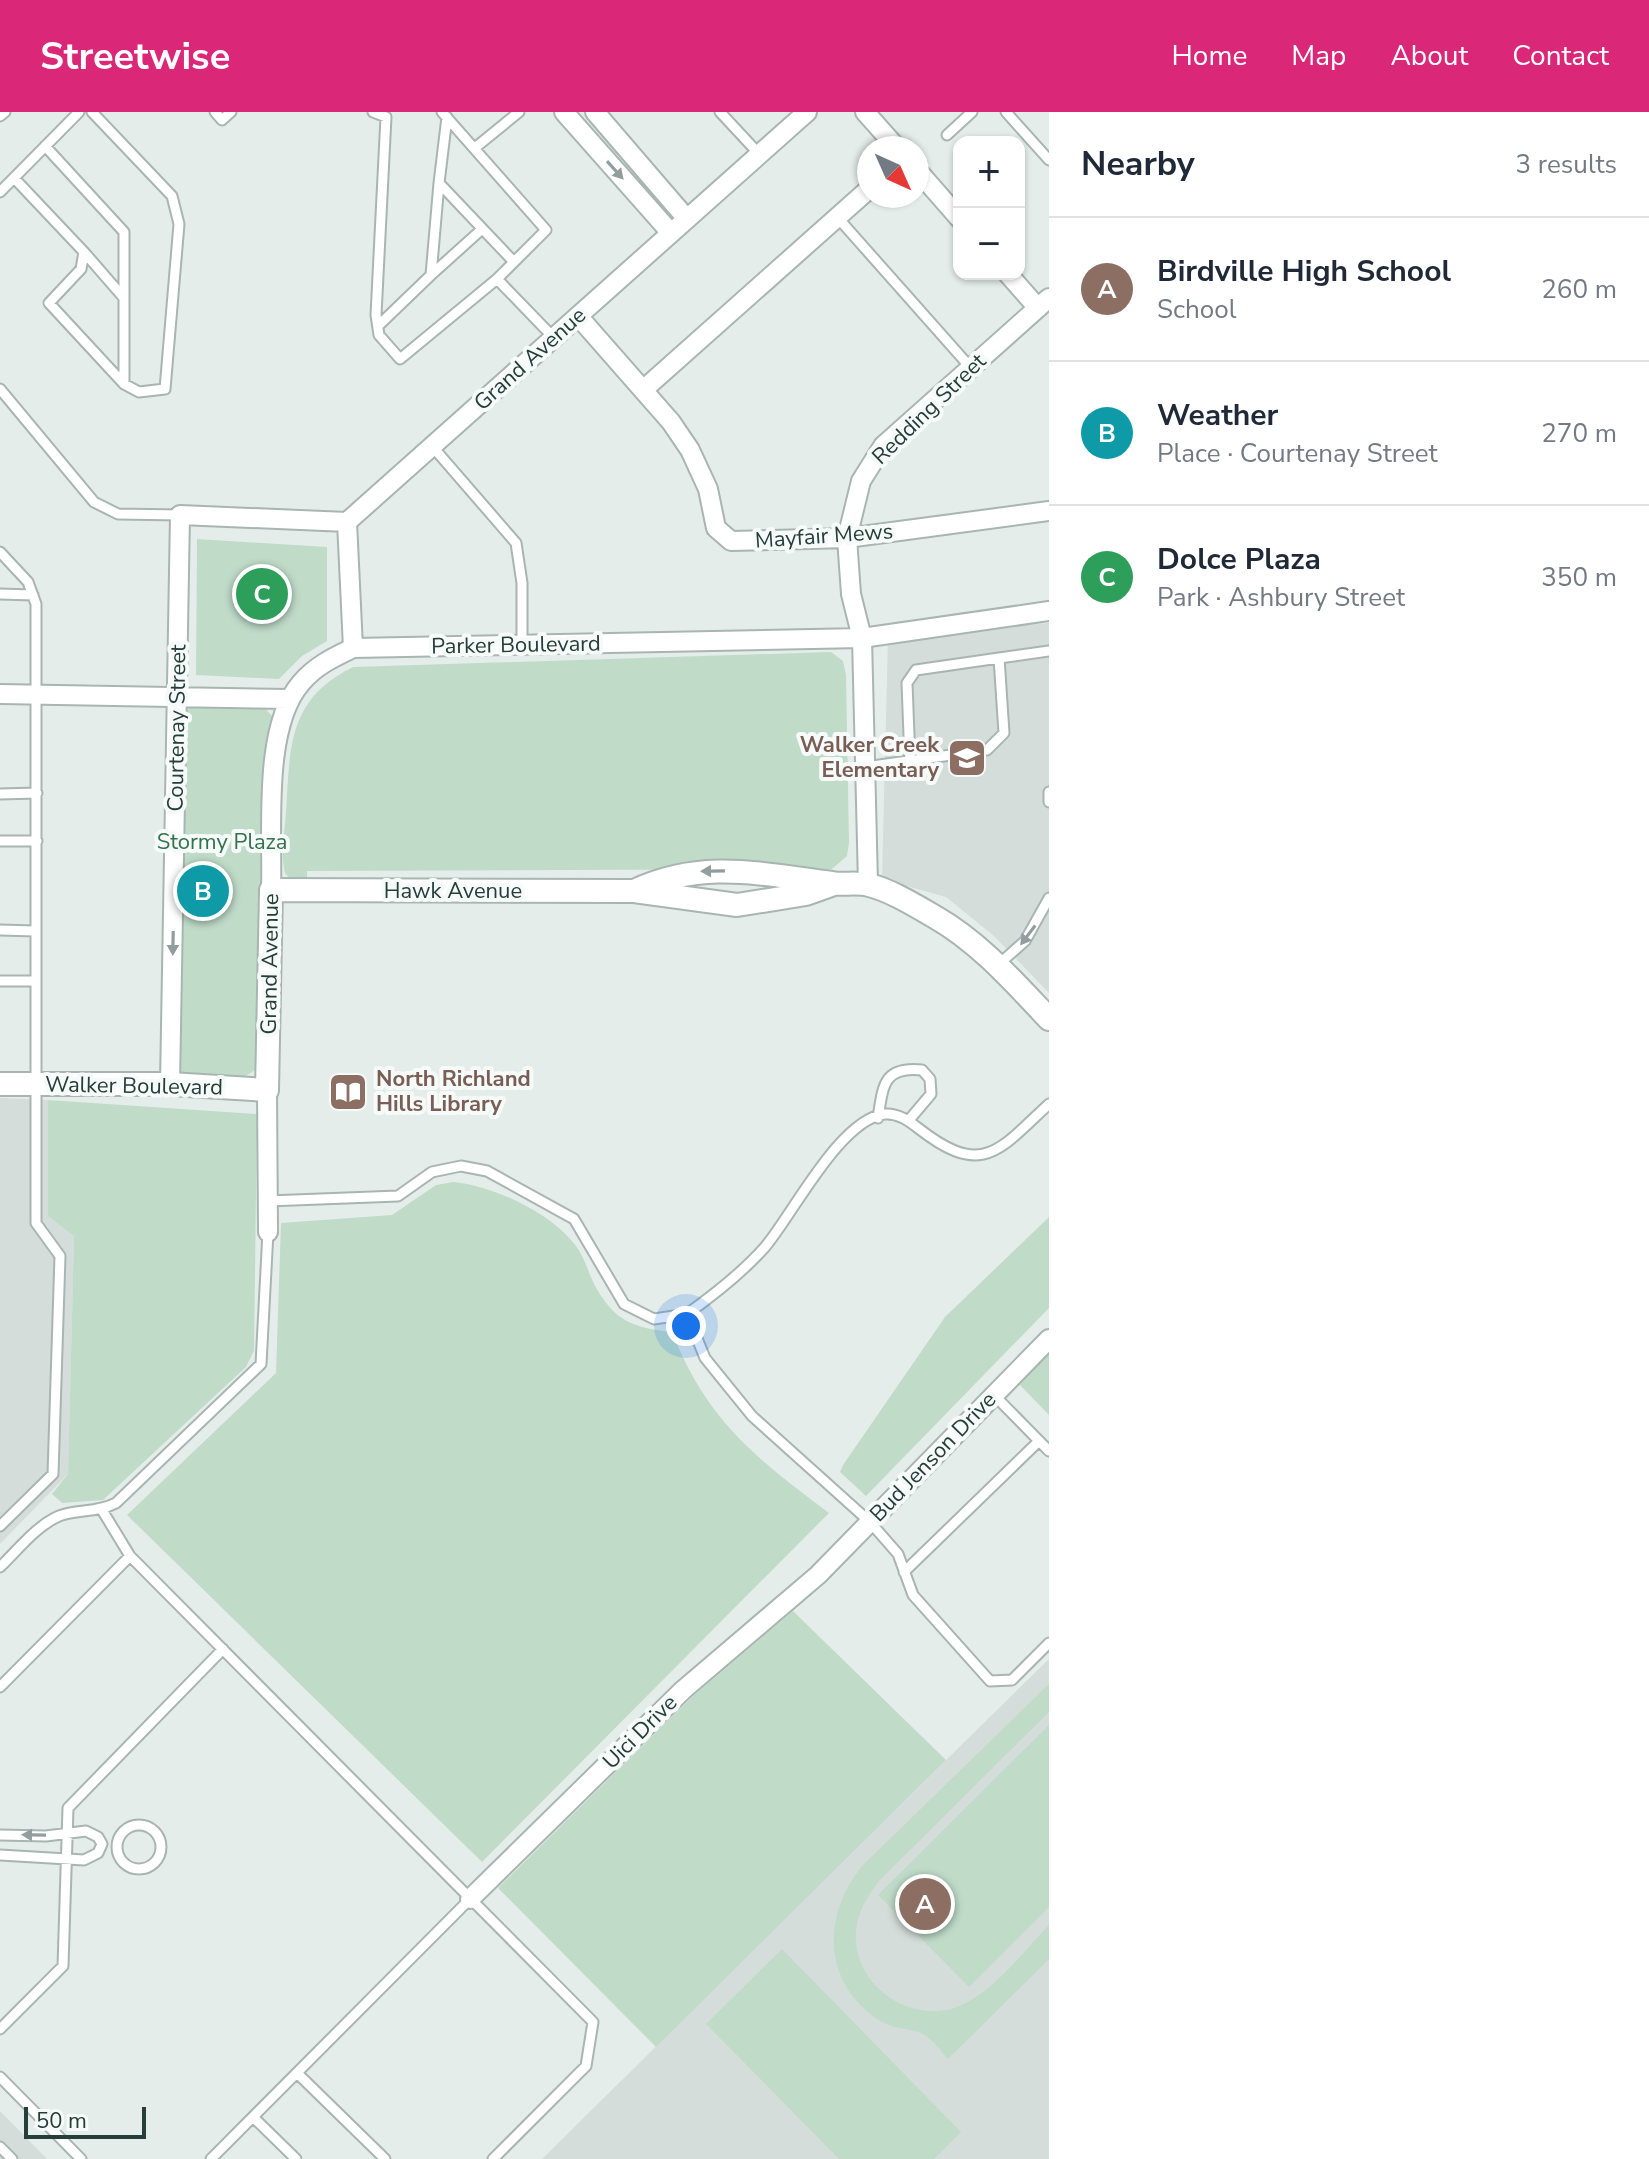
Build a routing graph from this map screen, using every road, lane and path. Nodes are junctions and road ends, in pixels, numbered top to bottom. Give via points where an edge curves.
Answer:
1 (5, 112) edge
2 (79, 112) edge
3 (92, 112) edge
4 (215, 112) edge
5 (231, 112) edge
6 (373, 112) edge
7 (519, 112) edge
8 (564, 112) edge
9 (595, 112) edge
10 (720, 112) edge
11 (807, 112) edge
12 (865, 112) edge
13 (972, 112) edge
14 (1006, 112) edge
15 (389, 114) edge
16 (444, 114) edge
17 (0, 116) edge
18 (947, 135) dead end
19 (886, 136) edge
20 (45, 146) junction
21 (476, 147) junction
22 (760, 155) junction
23 (1049, 160) edge
24 (14, 178) junction
25 (439, 183) junction
26 (929, 184) edge
27 (0, 192) edge
28 (857, 200) edge
29 (953, 211) edge
30 (838, 218) junction
31 (687, 219) junction
32 (481, 230) junction
33 (671, 233) junction
34 (84, 252) junction
35 (514, 262) junction
36 (431, 275) junction
37 (497, 279) junction
38 (1015, 280) edge
39 (124, 298) junction
40 (1043, 303) edge
41 (578, 316) junction
42 (378, 326) junction
43 (554, 338) junction
44 (971, 368) junction
45 (124, 384) junction
46 (0, 389) edge
47 (643, 390) junction
48 (432, 446) junction
49 (1049, 511) edge
50 (180, 515) junction
51 (347, 522) junction
52 (847, 538) junction
53 (0, 552) edge
54 (0, 594) edge
55 (33, 595) junction
56 (1049, 611) edge
57 (862, 638) junction
58 (522, 644) junction
59 (353, 648) junction
60 (1049, 651) edge
61 (999, 658) junction
62 (0, 694) edge
63 (38, 695) junction
64 (177, 697) junction
65 (289, 699) junction
66 (910, 762) junction
67 (865, 767) junction
68 (1049, 792) edge
69 (37, 793) junction
70 (0, 794) edge
71 (1049, 802) edge
72 (0, 841) edge
73 (37, 841) junction
74 (834, 884) junction
75 (868, 884) junction
76 (271, 890) junction
77 (634, 891) junction
78 (1049, 898) edge
79 (0, 930) edge
80 (35, 931) junction
81 (998, 965) junction
82 (0, 981) edge
83 (35, 981) junction
84 (1049, 1019) edge
85 (0, 1084) edge
86 (34, 1084) junction
87 (170, 1084) junction
88 (267, 1090) junction
89 (1049, 1104) edge
90 (878, 1118) junction
91 (909, 1120) junction
92 (268, 1201) junction
93 (268, 1232) joint
94 (687, 1314) junction
95 (1049, 1339) edge
96 (994, 1395) junction
97 (1039, 1441) junction
98 (1049, 1451) edge
99 (102, 1510) junction
100 (870, 1522) junction
101 (0, 1526) edge
102 (130, 1556) junction
103 (0, 1567) edge
104 (904, 1572) junction
105 (818, 1575) joint
106 (1049, 1643) edge
107 (223, 1649) junction
108 (0, 1687) edge
109 (67, 1831) junction
110 (0, 1835) edge
111 (102, 1844) junction
112 (117, 1845) junction
113 (0, 1855) edge
114 (67, 1860) junction
115 (470, 1899) junction
116 (0, 2029) edge
117 (297, 2073) junction
118 (0, 2077) edge
119 (253, 2117) junction
120 (0, 2147) edge
121 (12, 2159) edge
122 (81, 2159) edge
123 (211, 2159) edge
124 (296, 2159) edge
125 (385, 2159) edge
126 (493, 2159) edge

1 - 17 lane
2 - 20 lane
3 - 45 lane via 172,196 179,224 165,389 139,392
4 - 5 lane via 222,120
6 - 15 lane
7 - 21 lane
8 -> 33 street
9 - 31 street
10 - 22 lane
11 - 22 street, Grand Avenue
12 - 19 street
13 - 18 lane
14 - 23 lane
15 - 42 lane
16 - 21 lane
16 - 25 lane
20 - 24 lane
20 - 39 lane via 124,232
21 - 35 lane via 546,230
22 - 31 street, Grand Avenue
24 - 27 lane
24 - 34 lane
25 - 32 lane
25 - 36 lane
26 - 29 street
28 - 30 street
30 - 44 lane
30 - 47 street
31 - 33 street, Grand Avenue
32 - 35 lane
32 - 36 lane
33 - 41 street, Grand Avenue
34 - 39 lane
34 - 45 lane via 81,269 49,303
35 - 37 lane
36 - 42 lane
37 - 42 lane via 400,359 379,335
37 - 43 lane
38 - 40 street
39 - 45 lane
40 - 44 street, Redding Street
41 - 43 street, Grand Avenue
41 - 47 street, Mayfair Mews
43 - 48 street, Grand Avenue
44 - 52 street, Redding Street via 869,463
46 - 50 lane via 94,502 118,514
47 - 52 street, Mayfair Mews via 690,450 723,536 770,543
48 - 51 street, Grand Avenue
48 - 58 lane via 516,543
49 - 52 street, Mayfair Mews
50 - 51 street
50 - 64 street, Courtenay Street
51 - 59 street
52 - 57 street, Redding Street via 851,594
53 - 55 lane
54 - 55 lane
55 - 63 lane
56 - 57 street, Parker Boulevard
57 - 58 street, Parker Boulevard
57 - 67 street, Redding Street
58 - 59 street, Parker Boulevard
59 - 65 street, Parker Boulevard via 321,665
60 - 61 lane
61 - 66 lane via 1004,733 987,750
61 - 66 lane via 916,670 907,683
62 - 63 street
63 - 64 street
63 - 69 lane
64 - 65 street
64 -> 87 street, Courtenay Street
65 - 76 street, Grand Avenue via 275,762
66 - 67 lane
67 - 75 street, Redding Street
68 - 71 lane
69 - 70 lane
69 - 73 lane
72 - 73 lane
73 - 80 lane
74 - 75 street, Hawk Avenue
74 - 77 street, Hawk Avenue via 737,905
74 -> 77 street, Hawk Avenue via 777,873 691,872 666,876
75 - 81 street, Hawk Avenue via 936,917
76 - 77 street, Hawk Avenue
76 - 88 street, Grand Avenue
78 -> 81 lane via 1025,941
79 - 80 lane
80 - 83 lane
81 - 84 street, Hawk Avenue
82 - 83 lane
83 - 86 lane
85 - 86 street, Walker Boulevard
86 - 87 street, Walker Boulevard
86 - 101 lane via 36,1223 60,1256 53,1474
87 - 88 street, Walker Boulevard
88 - 92 street, Grand Avenue
89 - 91 lane via 1001,1150 979,1155 961,1155
90 - 91 lane via 885,1114
90 - 91 lane via 891,1074 904,1068 922,1070 930,1079 931,1094
90 - 94 lane via 852,1131 766,1245 728,1284
92 - 93 street, Grand Avenue
92 - 94 lane via 398,1196 432,1172 461,1166 487,1171 574,1219 624,1304 654,1319
93 - 99 lane via 261,1364 126,1494
94 - 100 lane via 705,1358 752,1416
95 - 96 street, Bud Jenson Drive
96 - 97 lane
96 - 100 street, Bud Jenson Drive
97 - 98 lane
97 - 104 lane
99 - 102 lane
99 - 103 lane via 60,1516
100 - 104 lane via 898,1554
100 - 105 street, Bud Jenson Drive
102 - 107 lane
102 - 108 lane
104 - 106 lane via 913,1595 990,1681 1012,1680
105 - 115 street, Uici Drive via 683,1690
107 - 109 lane via 68,1808
107 - 115 lane
109 -> 110 lane
109 - 111 lane via 90,1832
109 - 114 lane
111 - 112 lane
111 - 114 lane via 92,1858
112 - 112 lane via 124,1864 136,1870 155,1862 161,1849 157,1835 145,1826 130,1827
113 - 114 lane
114 - 116 lane via 63,1966
115 - 117 lane
115 - 126 lane via 593,2022 586,2066
117 - 119 lane
117 - 125 lane
118 - 122 lane
119 - 123 lane
119 - 124 lane
120 - 121 lane

